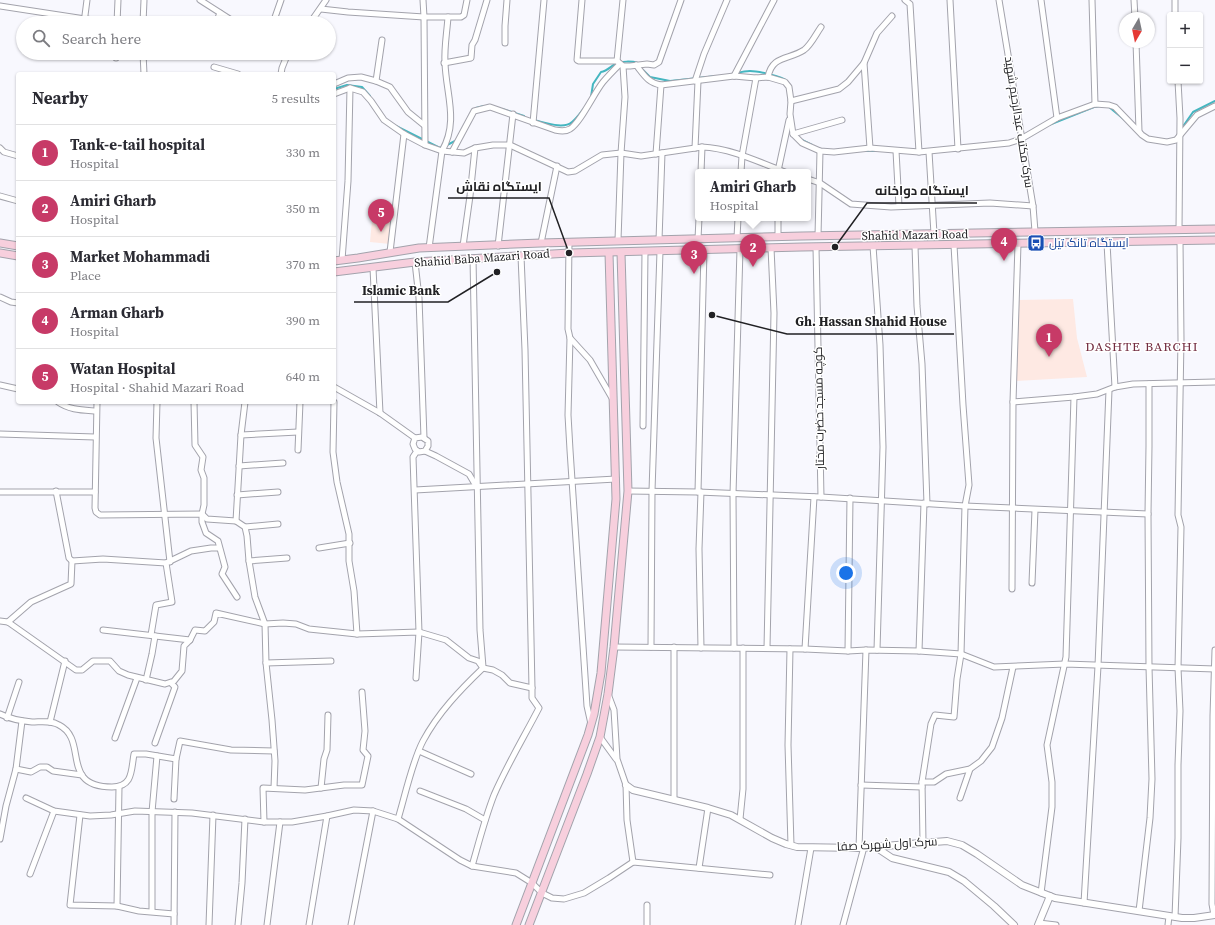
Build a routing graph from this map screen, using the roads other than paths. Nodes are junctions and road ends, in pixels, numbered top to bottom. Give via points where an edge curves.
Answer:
1 (87, 0) edge
2 (118, 0) edge
3 (144, 0) edge
4 (200, 0) edge
5 (280, 0) edge
6 (326, 0) edge
7 (423, 0) edge
8 (467, 0) edge
9 (487, 0) edge
10 (506, 0) edge
11 (544, 0) edge
12 (582, 0) edge
13 (623, 0) edge
14 (680, 0) edge
15 (727, 0) edge
16 (774, 0) edge
17 (905, 0) edge
18 (950, 0) edge
19 (999, 0) edge
20 (1041, 0) edge
21 (1092, 0) edge
22 (1134, 0) edge
23 (1175, 0) edge
24 (910, 2) edge
25 (0, 6) edge
26 (321, 9) junction
27 (1135, 12) edge
28 (1175, 12) edge
29 (220, 13) junction
30 (57, 16) edge
31 (85, 16) edge
32 (117, 16) edge
33 (143, 16) edge
34 (219, 16) edge
35 (225, 16) edge
36 (275, 16) edge
37 (316, 16) edge
38 (892, 16) dead end
39 (448, 17) junction
40 (424, 18) junction
41 (821, 27) dead end
42 (382, 40) dead end
43 (505, 44) dead end
44 (1136, 48) edge
45 (143, 60) edge
46 (284, 60) edge
47 (444, 63) junction
48 (864, 63) junction
49 (620, 64) junction
50 (636, 65) junction
51 (214, 67) dead end
52 (144, 72) edge
53 (231, 72) edge
54 (282, 72) edge
55 (734, 76) junction
56 (768, 77) junction
57 (756, 78) junction
58 (376, 81) junction
59 (697, 81) junction
60 (336, 83) edge
61 (1178, 84) edge
62 (661, 85) junction
63 (350, 88) junction
64 (336, 93) edge
65 (791, 101) junction
66 (1095, 104) junction
67 (1215, 106) edge
68 (513, 114) junction
69 (790, 114) junction
70 (1057, 118) junction
71 (842, 120) dead end
72 (533, 123) junction
73 (424, 124) junction
74 (1138, 131) junction
75 (404, 134) junction
76 (793, 134) junction
77 (1180, 136) junction
78 (1021, 139) junction
79 (425, 144) junction
80 (510, 145) junction
81 (702, 147) junction
82 (0, 148) edge
83 (475, 148) junction
84 (695, 148) junction
85 (870, 148) junction
86 (958, 149) junction
87 (820, 150) junction
88 (442, 151) junction
89 (896, 151) junction
90 (452, 152) junction
91 (919, 152) junction
92 (929, 152) junction
93 (621, 153) junction
94 (662, 153) junction
95 (656, 154) junction
96 (16, 155) edge
97 (742, 156) junction
98 (557, 166) junction
99 (701, 169) edge
100 (741, 169) edge
101 (773, 169) edge
102 (778, 169) edge
103 (811, 180) edge
104 (820, 183) junction
105 (0, 196) edge
106 (16, 200) edge
107 (899, 206) junction
108 (932, 206) junction
109 (1033, 206) junction
110 (699, 221) edge
111 (738, 221) edge
112 (778, 221) edge
113 (1215, 229) edge
114 (1179, 230) junction
115 (1036, 233) junction
116 (934, 234) junction
117 (818, 236) junction
118 (778, 237) junction
119 (737, 238) junction
120 (698, 239) junction
121 (618, 240) junction
122 (659, 240) junction
123 (1215, 240) edge
124 (1180, 241) junction
125 (569, 242) junction
126 (1107, 242) junction
127 (0, 243) edge
128 (541, 243) junction
129 (1018, 244) junction
130 (1036, 244) junction
131 (954, 245) junction
132 (16, 246) edge
133 (463, 246) junction
134 (498, 246) junction
135 (873, 246) junction
136 (915, 246) junction
137 (816, 247) junction
138 (429, 248) junction
139 (771, 248) junction
140 (740, 249) junction
141 (704, 250) junction
142 (660, 251) junction
143 (390, 252) junction
144 (645, 252) junction
145 (0, 253) edge
146 (570, 253) junction
147 (609, 253) junction
148 (621, 253) junction
149 (16, 256) edge
150 (521, 256) junction
151 (473, 258) junction
152 (336, 260) edge
153 (342, 260) junction
154 (415, 262) junction
155 (373, 268) junction
156 (336, 272) edge
157 (0, 297) edge
158 (16, 303) edge
159 (570, 338) junction
160 (1181, 382) junction
161 (1215, 382) edge
162 (1149, 384) junction
163 (0, 385) edge
164 (1115, 387) junction
165 (16, 389) edge
166 (336, 389) edge
167 (1109, 390) junction
168 (1074, 397) junction
169 (614, 402) junction
170 (1013, 402) junction
171 (61, 404) edge
172 (96, 404) edge
173 (157, 404) edge
174 (194, 404) edge
175 (246, 404) edge
176 (300, 404) edge
177 (334, 404) edge
178 (96, 411) junction
179 (380, 413) junction
180 (643, 426) dead end
181 (298, 432) junction
182 (0, 434) edge
183 (241, 435) junction
184 (95, 437) junction
185 (415, 438) junction
186 (424, 438) junction
187 (298, 450) dead end
188 (417, 451) junction
189 (425, 451) junction
190 (283, 464) dead end
191 (239, 466) junction
192 (616, 479) junction
193 (572, 482) junction
194 (527, 483) junction
195 (476, 487) junction
196 (415, 490) junction
197 (628, 491) junction
198 (652, 491) junction
199 (0, 492) edge
200 (56, 492) junction
201 (95, 492) junction
202 (278, 492) dead end
203 (699, 492) junction
204 (733, 494) junction
205 (237, 495) junction
206 (770, 495) junction
207 (814, 497) junction
208 (821, 497) junction
209 (850, 498) junction
210 (883, 501) junction
211 (926, 503) junction
212 (965, 506) junction
213 (1012, 508) junction
214 (1035, 510) junction
215 (1071, 511) junction
216 (1104, 512) junction
217 (164, 513) junction
218 (202, 514) junction
219 (1148, 514) junction
220 (236, 521) junction
221 (278, 524) dead end
222 (245, 527) junction
223 (350, 543) junction
224 (219, 548) junction
225 (319, 548) dead end
226 (287, 558) dead end
227 (72, 561) junction
228 (249, 561) junction
229 (168, 562) junction
230 (1032, 583) dead end
231 (1012, 589) dead end
232 (237, 597) dead end
233 (0, 622) edge
234 (8, 622) junction
235 (265, 624) junction
236 (103, 630) dead end
237 (419, 632) junction
238 (357, 634) junction
239 (153, 635) junction
240 (190, 640) junction
241 (614, 647) junction
242 (651, 647) junction
243 (674, 647) junction
244 (701, 648) junction
245 (734, 648) junction
246 (743, 648) junction
247 (767, 648) junction
248 (790, 649) junction
249 (805, 649) junction
250 (866, 650) junction
251 (877, 650) junction
252 (1215, 650) edge
253 (848, 651) junction
254 (919, 651) junction
255 (961, 654) junction
256 (65, 661) junction
257 (331, 661) dead end
258 (266, 663) junction
259 (1065, 664) junction
260 (1098, 666) junction
261 (1013, 667) junction
262 (1149, 667) junction
263 (484, 668) junction
264 (1178, 668) junction
265 (1214, 669) edge
266 (137, 678) junction
267 (416, 678) dead end
268 (146, 680) junction
269 (19, 682) dead end
270 (171, 683) junction
271 (532, 688) junction
272 (362, 692) dead end
273 (608, 694) junction
274 (0, 714) edge
275 (594, 714) junction
276 (328, 715) dead end
277 (7, 718) junction
278 (604, 718) junction
279 (22, 721) junction
280 (50, 722) junction
281 (591, 724) junction
282 (600, 737) junction
283 (115, 738) dead end
284 (155, 743) dead end
285 (274, 751) junction
286 (419, 751) junction
287 (157, 756) junction
288 (176, 759) junction
289 (616, 759) junction
290 (970, 769) junction
291 (16, 770) junction
292 (82, 774) junction
293 (471, 774) dead end
294 (626, 785) junction
295 (861, 785) junction
296 (922, 785) junction
297 (120, 787) junction
298 (274, 788) junction
299 (321, 788) junction
300 (420, 791) dead end
301 (26, 798) dead end
302 (174, 798) dead end
303 (960, 798) dead end
304 (674, 800) junction
305 (708, 808) junction
306 (54, 811) junction
307 (373, 811) junction
308 (152, 812) junction
309 (175, 812) junction
310 (120, 813) junction
311 (80, 815) junction
312 (213, 815) junction
313 (327, 816) junction
314 (245, 819) junction
315 (740, 819) junction
316 (398, 820) junction
317 (485, 820) junction
318 (264, 822) junction
319 (280, 822) junction
320 (0, 839) edge
321 (923, 842) junction
322 (791, 845) junction
323 (879, 846) junction
324 (862, 847) junction
325 (811, 848) junction
326 (633, 862) junction
327 (472, 866) junction
328 (699, 868) junction
329 (30, 874) dead end
330 (770, 875) dead end
331 (532, 883) junction
332 (542, 893) junction
333 (1041, 893) junction
334 (1050, 896) junction
335 (1084, 903) junction
336 (647, 905) dead end
337 (117, 906) junction
338 (152, 911) junction
339 (1139, 911) junction
340 (174, 914) junction
341 (1214, 915) edge
342 (1172, 916) junction
343 (1038, 924) edge
344 (174, 925) edge
345 (209, 925) edge
346 (238, 925) edge
347 (267, 925) edge
348 (309, 925) edge
349 (351, 925) edge
350 (516, 925) edge
351 (529, 925) edge
352 (647, 925) edge
353 (798, 925) edge
354 (843, 925) edge
355 (1014, 925) edge
356 (1056, 925) edge
357 (1168, 925) edge

1 - 31 street
2 - 32 street
3 - 33 street
4 - 29 street
5 - 36 street
6 - 26 street
7 - 40 street
8 - 39 street via 464,15
9 - 47 street via 472,45 471,58
10 - 43 street
11 - 72 street
12 - 49 street via 577,60
13 - 49 street
14 - 50 street via 659,62 654,65
15 - 59 street via 704,54
16 - 55 street
17 - 24 street
18 - 86 street
19 - 78 street, سرک مکتب عبدالرحیم شهید
20 - 70 street
21 - 66 street
22 - 27 street
23 - 28 street
24 - 91 street
25 - 30 street
26 - 37 street
26 - 40 street
29 - 34 street
29 - 35 street
38 - 48 street via 877,33
39 - 40 street
39 - 47 street
40 - 73 street
41 - 56 street via 806,49 779,60 769,71
42 - 58 street
44 - 74 street
45 - 52 street
46 - 54 street
47 - 88 street via 451,122 448,141
48 - 65 street via 839,89
48 - 85 street
49 - 50 street
49 - 72 street via 603,82 571,129 555,130
49 - 93 street via 625,97
50 - 62 street via 649,81
51 - 53 street
55 - 57 street
55 - 59 street
56 - 57 street
56 - 65 street via 785,82 789,88
57 - 97 street
58 - 60 street via 361,77 348,78
58 - 73 street via 390,87 408,112
59 - 62 street
59 - 84 street
61 - 77 street
62 - 95 street
63 - 64 street
63 - 75 street via 363,92 384,120
63 - 153 street via 348,181
65 - 69 street
66 - 70 street
66 - 74 street via 1109,104 1115,107
67 - 77 street via 1197,115
68 - 72 street
68 - 80 street
68 - 90 street via 490,107 474,111
69 - 76 street
69 - 102 street
70 - 78 street
71 - 76 street
73 - 79 street
74 - 77 street via 1148,139 1167,142
75 - 79 street
75 - 143 street
76 - 87 street via 802,143
77 - 114 street
78 - 86 street via 1009,143
78 - 109 street, سرک مکتب عبدالرحیم شهید
79 - 88 street
80 - 83 street
80 - 98 street
80 - 134 street
81 - 84 street
81 - 97 street via 712,147
81 - 99 street
82 - 96 street
83 - 90 street via 464,153
83 - 133 street
84 - 94 street
85 - 87 street via 834,152
85 - 89 street
86 - 92 street
87 - 104 street
88 - 90 street
88 - 138 street
89 - 91 street
89 - 107 street
91 - 92 street
92 - 108 street
93 - 95 street via 642,156
93 - 98 street via 602,155 575,171 568,172
93 - 121 street
94 - 95 street
94 - 122 street
97 - 100 street
97 - 101 street
98 - 128 street
103 - 104 street
104 - 107 street via 851,204
104 - 117 street
105 - 106 street
107 - 108 street
108 - 109 street
108 - 116 street
109 - 115 street, سرک مکتب عبدالرحیم شهید
110 - 120 street
111 - 119 street
112 - 118 street
113 - 114 main road, Shahid Mazari Road
114 - 115 main road, Shahid Mazari Road
115 - 116 main road, Shahid Mazari Road
115 - 130 street, سرک مکتب عبدالرحیم شهید
116 - 117 main road, Shahid Mazari Road
117 - 118 main road, Shahid Mazari Road
118 - 119 main road, Shahid Mazari Road
119 - 120 main road, Shahid Mazari Road
120 - 122 main road, Shahid Mazari Road
121 - 122 main road, Shahid Mazari Road
121 - 125 main road, Shahid Mazari Road
123 - 124 main road, Shahid Baba Mazari Road
124 - 126 main road, Shahid Baba Mazari Road
124 - 160 street
125 - 128 main road, Shahid Mazari Road
125 - 146 street
126 - 130 main road, Shahid Baba Mazari Road
126 - 164 street
127 - 132 main road
128 - 134 main road, Shahid Mazari Road
129 - 130 main road, Shahid Baba Mazari Road
129 - 131 main road, Shahid Baba Mazari Road
129 - 170 street
131 - 136 main road, Shahid Baba Mazari Road
131 - 212 street via 969,485
133 - 134 main road, Shahid Mazari Road
133 - 138 main road, Shahid Mazari Road
135 - 136 main road, Shahid Baba Mazari Road
135 - 137 main road, Shahid Baba Mazari Road
135 - 210 street via 884,447
136 - 211 street
137 - 139 main road, Shahid Baba Mazari Road
137 - 208 street, کوچه مسجد حضرت مختار
138 - 143 main road, Shahid Mazari Road
139 - 140 main road, Shahid Baba Mazari Road
139 - 206 street via 774,313
140 - 141 main road, Shahid Baba Mazari Road
140 - 204 street
141 - 142 main road, Shahid Baba Mazari Road
141 - 203 street
142 - 144 main road, Shahid Baba Mazari Road
142 - 198 street
143 - 153 main road, Shahid Mazari Road
144 - 148 main road, Shahid Baba Mazari Road
144 - 180 street
145 - 149 main road
146 - 147 main road, Shahid Baba Mazari Road
146 - 150 main road, Shahid Baba Mazari Road
146 - 159 street
147 - 148 main road, Shahid Baba Mazari Road
147 - 169 main road
148 - 197 main road
150 - 151 main road, Shahid Baba Mazari Road
150 - 194 street
151 - 154 main road, Shahid Baba Mazari Road
151 - 195 street
152 - 153 main road, Shahid Mazari Road
154 - 155 main road, Shahid Baba Mazari Road
154 - 186 street via 419,298
155 - 156 main road, Shahid Baba Mazari Road
155 - 179 street
157 - 158 street
159 - 169 street via 590,360
159 - 193 street via 568,415
160 - 161 street
160 - 162 street
160 - 264 street
162 - 164 street
162 - 219 street
163 - 165 street
164 - 167 street
166 - 179 street
167 - 168 street
167 - 216 street
168 - 170 street
168 - 215 street
169 - 192 main road
170 - 213 street
171 - 178 street via 73,409
172 - 178 street
173 - 217 street via 156,438
174 - 218 street via 195,445 203,457
175 - 183 street
176 - 181 street
177 - 223 street via 333,452
178 - 184 street
179 - 185 street
181 - 183 street
181 - 187 street
182 - 184 street
183 - 191 street
184 - 201 street
185 - 186 street
185 - 188 street via 414,446
186 - 189 street via 428,444
188 - 189 street
188 - 196 street via 413,457
189 - 195 street via 469,474
190 - 191 street
191 - 205 street
192 - 193 street
192 - 275 main road via 615,526 601,674
193 - 194 street
193 - 281 street via 587,706
194 - 195 street
194 - 271 street
195 - 196 street
195 - 263 street via 480,630
196 - 237 street
197 - 198 street
197 - 241 main road
198 - 203 street
198 - 242 street
199 - 200 street
200 - 201 street
200 - 227 street via 69,558
201 - 217 street via 94,508 100,515
202 - 205 street
203 - 204 street
203 - 244 street
204 - 206 street
204 - 245 street
205 - 220 street
206 - 207 street
206 - 247 street
207 - 208 street
207 - 249 street
208 - 209 street
209 - 210 street
209 - 253 street
210 - 211 street
210 - 251 street
211 - 212 street
211 - 254 street
212 - 213 street
212 - 255 street
213 - 214 street
213 - 231 street
214 - 215 street
214 - 230 street
215 - 216 street
215 - 259 street
216 - 219 street
216 - 260 street
217 - 218 street
217 - 229 street
218 - 220 street via 207,519
218 - 224 street via 206,533 218,541
219 - 262 street
220 - 222 street
221 - 222 street
222 - 228 street
223 - 225 street
223 - 238 street via 349,561
224 - 229 street via 191,551
224 - 232 street via 225,567 222,574
226 - 228 street
227 - 229 street via 103,559
227 - 234 street via 70,585 31,602
228 - 235 street via 255,598
229 - 239 street via 172,602 156,605
233 - 234 street
234 - 256 street
235 - 238 street via 296,624
235 - 240 street via 216,613 214,622 205,631 195,630
235 - 258 street
236 - 239 street
237 - 238 street
237 - 263 street via 446,640 478,661
237 - 267 street
239 - 240 street
239 - 268 street
240 - 270 street via 184,646 182,671
241 - 242 street
241 - 273 main road
242 - 243 street
243 - 244 street
243 - 304 street
244 - 245 street
245 - 246 street
246 - 247 street
246 - 315 street via 743,789
247 - 248 street
248 - 249 street
248 - 322 street via 788,745
249 - 253 street
250 - 251 street
250 - 253 street
250 - 295 street
251 - 254 street
252 - 265 street
254 - 255 street
255 - 261 street via 994,667
255 - 296 street via 954,717 935,715 931,724
256 - 266 street via 76,670 82,670 94,661 110,661 119,671
256 - 280 street
257 - 258 street
258 - 285 street
259 - 260 street
259 - 261 street
259 - 333 street via 1047,745 1052,782 1052,807
260 - 262 street
260 - 335 street
261 - 290 street via 1002,718 992,747 982,761
262 - 264 street
262 - 339 street via 1152,779
263 - 271 street via 493,670 510,683
263 - 286 street via 461,689 434,722
264 - 265 street
264 - 342 street via 1178,838
265 - 341 street
266 - 268 street
266 - 283 street
268 - 270 street
269 - 277 street
270 - 284 street via 175,687
271 - 317 street via 532,698 540,708 508,766
272 - 299 street via 365,731 362,750 368,756 362,785
273 - 278 main road
273 - 289 street via 614,710
274 - 277 street
275 - 278 main road
275 - 281 main road
276 - 299 street via 327,750
277 - 279 street
278 - 282 main road
279 - 280 street
279 - 291 street
280 - 292 street via 60,725 70,733
281 - 331 main road
282 - 289 street
282 - 332 main road
285 - 288 street via 231,750 180,741
285 - 298 street
286 - 293 street
286 - 316 street
287 - 288 street
287 - 297 street via 134,754 130,778
287 - 308 street
288 - 302 street
289 - 294 street
290 - 296 street via 946,774 934,782
290 - 303 street
291 - 292 street via 31,772 40,767 47,767 53,771
291 - 320 street
292 - 297 street via 90,783 104,787
294 - 304 street, سرک اول شهرک صفا via 633,790
294 - 326 street via 627,820
295 - 296 street
295 - 324 street
296 - 321 street
297 - 310 street
298 - 299 street
298 - 318 street via 263,788
300 - 317 street via 466,808
301 - 306 street
304 - 305 street, سرک اول شهرک صفا
305 - 315 street, سرک اول شهرک صفا
305 - 328 street
306 - 311 street
306 - 329 street
307 - 313 street via 354,810
307 - 316 street
307 - 349 street
308 - 309 street
308 - 310 street
308 - 338 street
309 - 312 street
309 - 340 street
310 - 311 street
310 - 337 street
311 - 337 street via 70,905
312 - 314 street
312 - 345 street
313 - 319 street
313 - 348 street
314 - 318 street
314 - 346 street
315 - 322 street, سرک اول شهرک صفا via 772,838
316 - 327 street
317 - 327 street
318 - 319 street
319 - 347 street
321 - 323 street, سرک اول شهرک صفا
321 - 333 street, سرک اول شهرک صفا via 947,841 962,845 1022,885
322 - 325 street, سرک اول شهرک صفا
323 - 324 street, سرک اول شهرک صفا
323 - 355 street via 880,850 892,858 949,872 964,881
324 - 325 street, سرک اول شهرک صفا
324 - 354 street
325 - 353 street
326 - 328 street
326 - 332 street via 584,893 564,899 552,898
327 - 331 street via 516,873
328 - 330 street
331 - 332 street
331 - 350 main road
332 - 351 main road
333 - 334 street, سرک اول شهرک صفا
334 - 335 street, سرک اول شهرک صفا
334 - 343 street
335 - 339 street, سرک اول شهرک صفا
336 - 352 street
337 - 338 street
338 - 340 street
339 - 342 street, سرک اول شهرک صفا
340 - 344 street
341 - 342 street, سرک اول شهرک صفا via 1194,918
342 - 357 street
343 - 356 street

